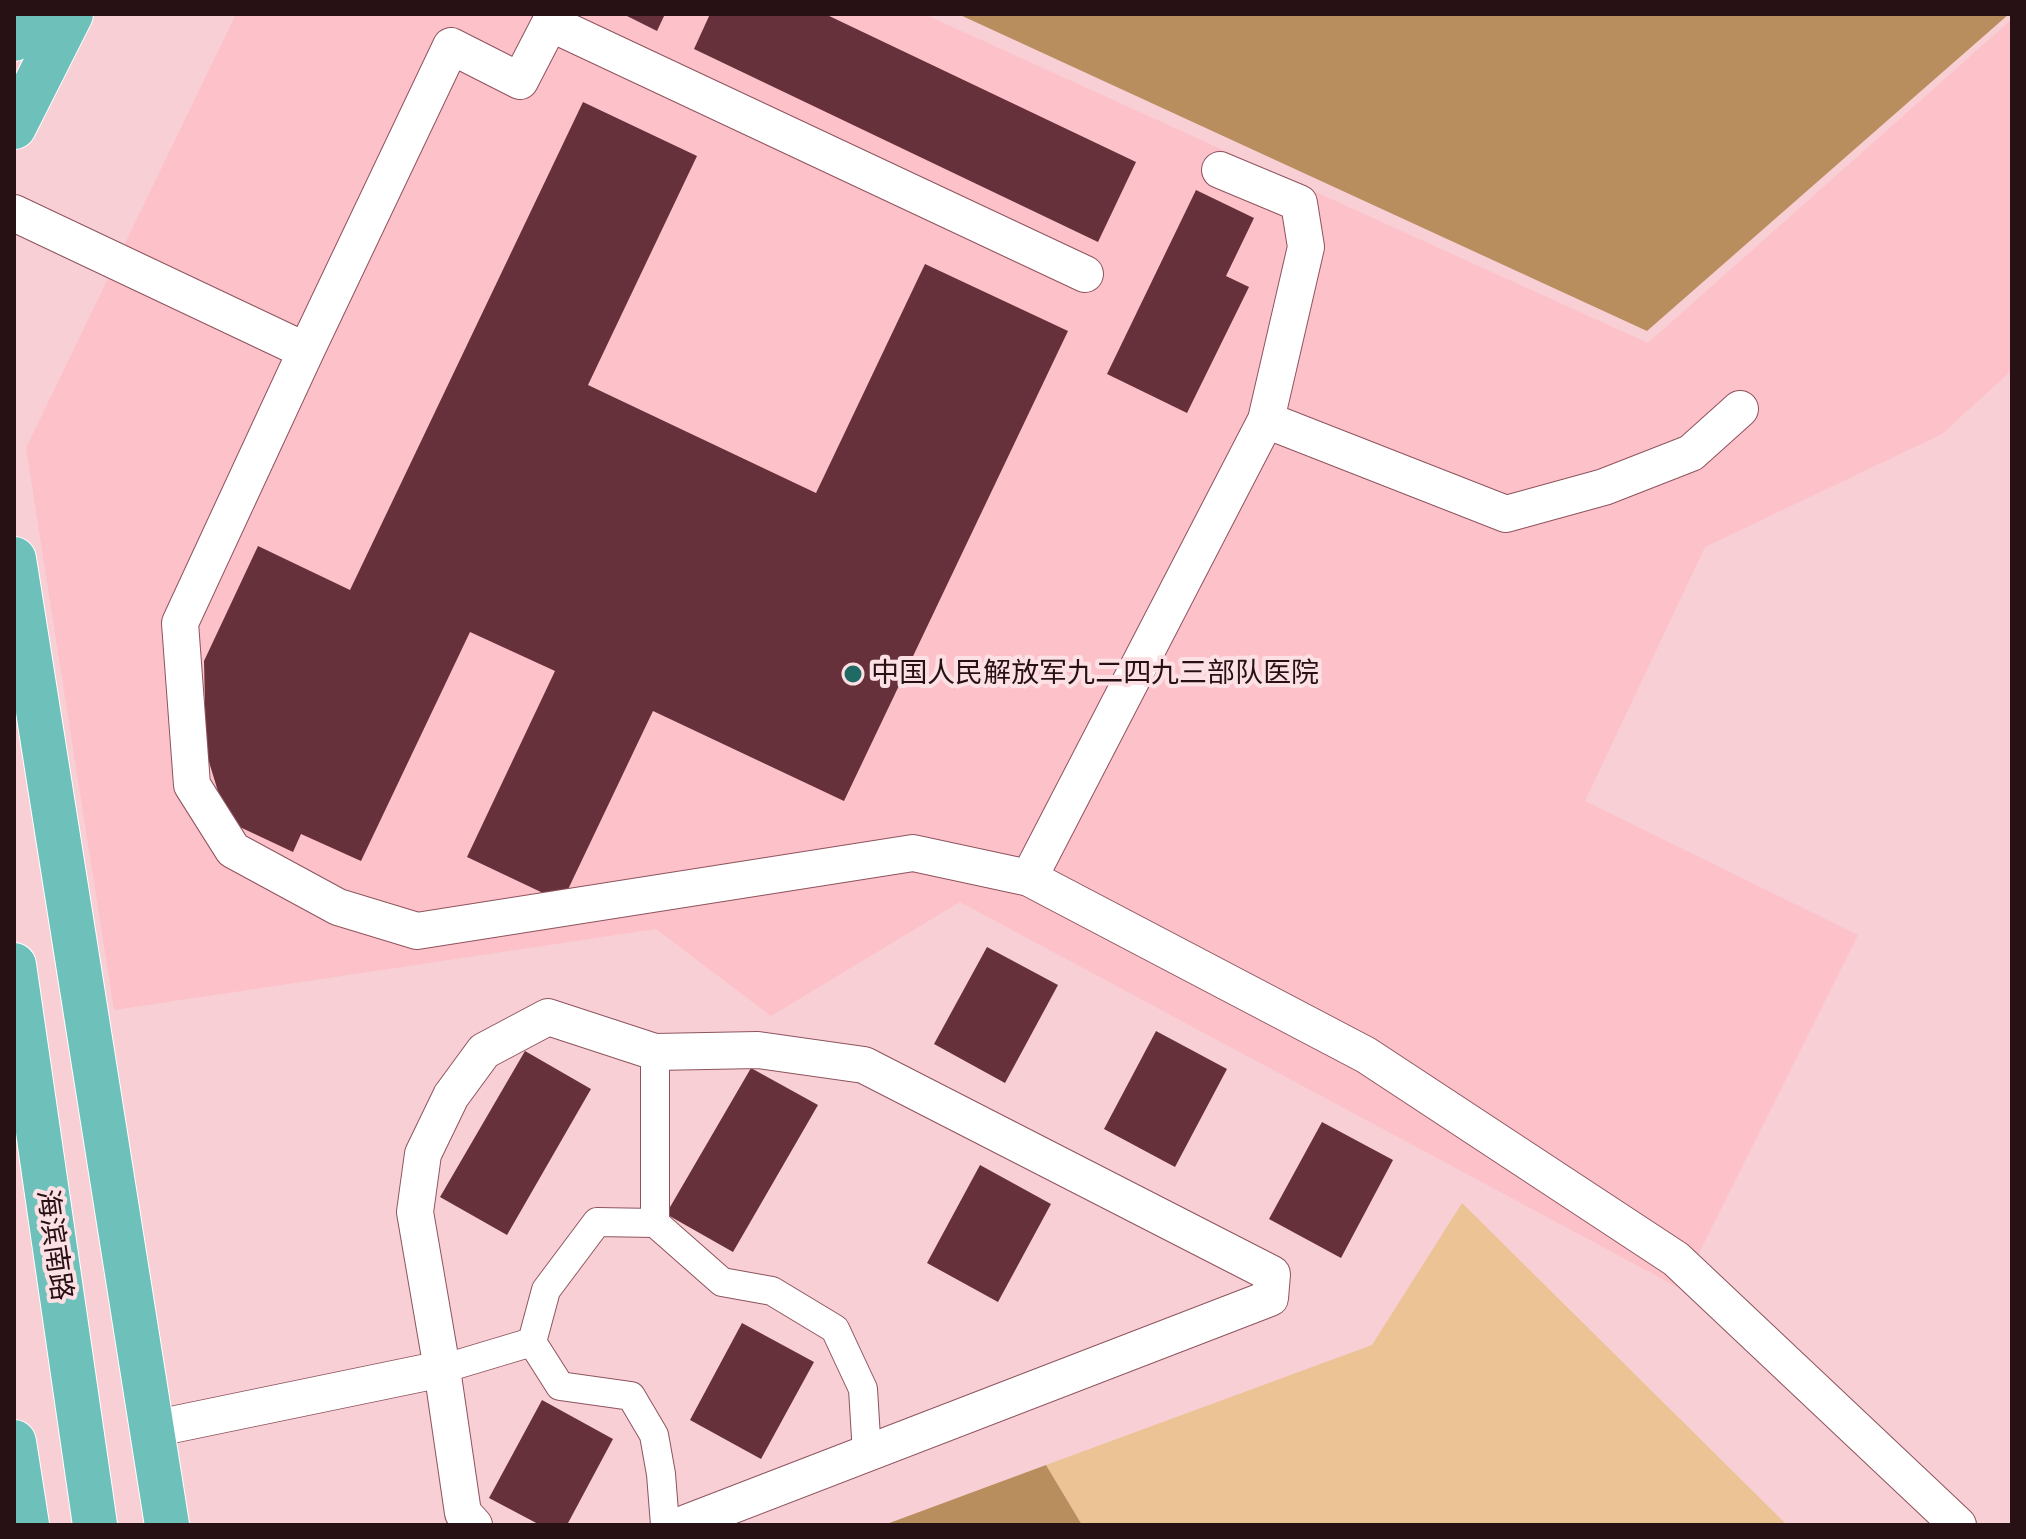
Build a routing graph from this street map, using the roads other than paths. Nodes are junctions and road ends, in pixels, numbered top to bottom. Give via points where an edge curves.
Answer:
1 (27, 14) edge
2 (71, 14) edge
3 (14, 39) edge
4 (14, 127) edge
5 (1220, 170) dead end
6 (14, 213) edge
7 (1085, 274) dead end
8 (306, 351) junction
9 (1740, 409) dead end
10 (1266, 420) junction
11 (14, 559) edge
12 (1029, 878) junction
13 (14, 965) edge
14 (655, 1052) junction
15 (655, 1223) junction
16 (532, 1342) junction
17 (442, 1369) junction
18 (152, 1429) junction
19 (14, 1442) edge
20 (867, 1454) junction
21 (27, 1525) edge
22 (95, 1525) edge
23 (167, 1525) edge
24 (474, 1525) edge
25 (665, 1525) edge
26 (681, 1525) edge
27 (1958, 1525) edge

1 - 3 highway
2 - 4 highway
5 - 10 street via 1299,203 1306,247
6 - 8 street
7 - 8 street via 550,23 520,81 451,46
8 - 12 street via 180,623 192,785 233,850 338,907 417,931 913,853
9 - 10 street via 1691,453 1604,487 1506,514
10 - 12 street
11 - 18 highway
12 - 27 street via 1366,1055 1676,1259
13 - 22 highway, 海滨南路
14 - 15 street
14 - 17 street via 548,1017 484,1051 451,1096 423,1154 415,1212
14 - 20 street via 758,1050 864,1065 1272,1274 1270,1298
15 - 16 street via 597,1222 546,1290
15 - 20 street via 722,1282 772,1291 835,1329 863,1389
16 - 17 street
16 - 25 street via 560,1386 631,1396 654,1435
17 - 18 street
17 - 24 street via 463,1513
18 - 23 highway
19 - 21 highway
20 - 26 street

